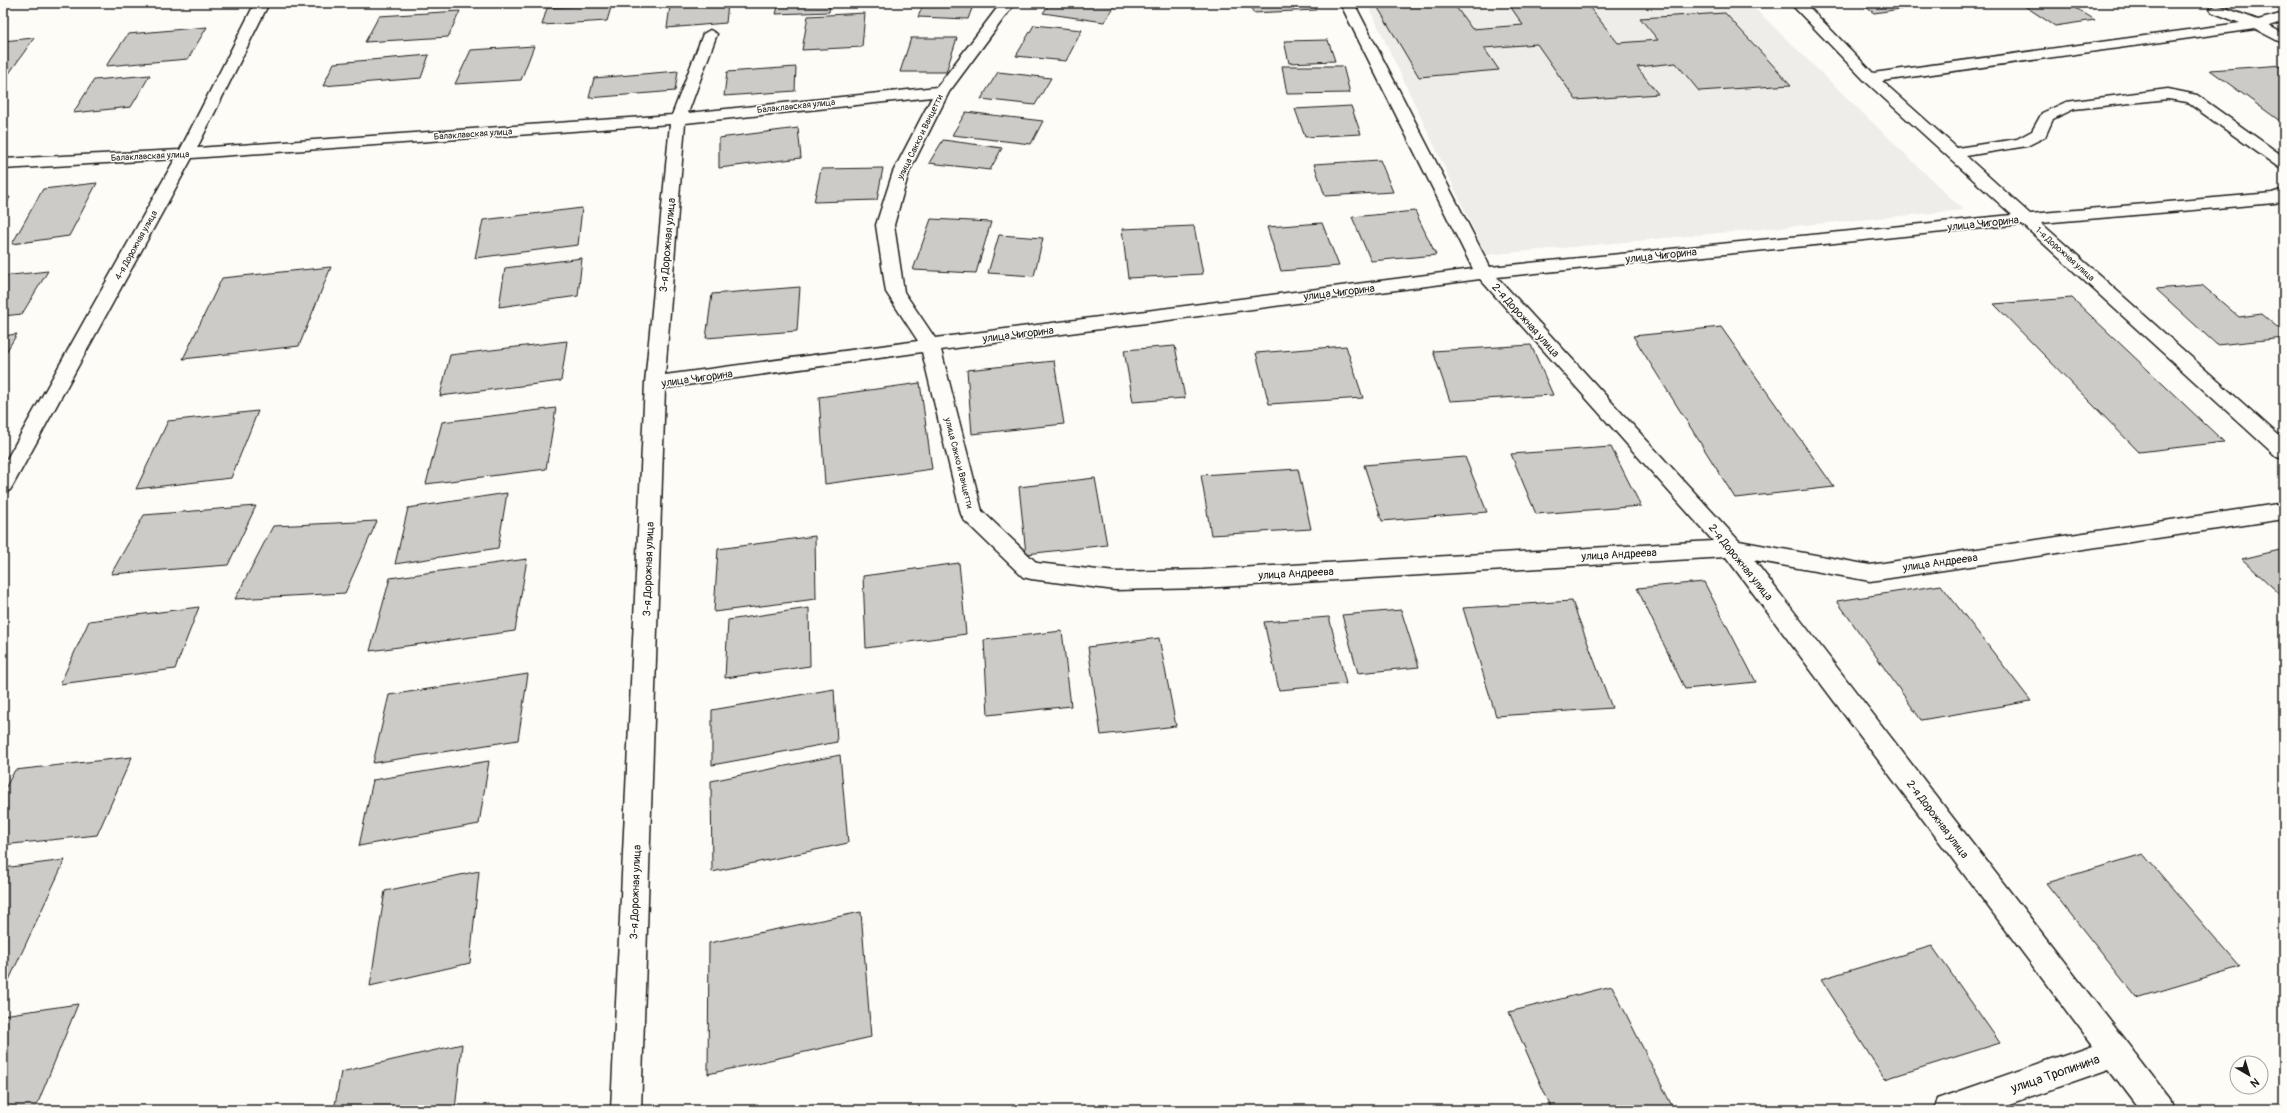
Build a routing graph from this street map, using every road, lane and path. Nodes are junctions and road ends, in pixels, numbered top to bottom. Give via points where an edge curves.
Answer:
1 (262, 3) edge
2 (1008, 3) edge
3 (1347, 3) edge
4 (1797, 3) edge
5 (2217, 9) dead end
6 (2284, 17) edge
7 (2257, 25) junction
8 (710, 34) dead end
9 (2284, 40) edge
10 (1870, 78) junction
11 (942, 91) junction
12 (678, 119) junction
13 (1953, 153) junction
14 (186, 154) junction
15 (3, 164) edge
16 (2284, 164) edge
17 (2284, 194) edge
18 (2026, 219) junction
19 (1484, 273) junction
20 (930, 345) junction
21 (655, 383) junction
22 (2284, 452) edge
23 (3, 485) edge
24 (2284, 511) edge
25 (972, 514) joint
26 (1732, 548) junction
27 (2115, 1052) junction
28 (626, 1110) edge
29 (1949, 1110) edge
30 (2159, 1110) edge

1 - 14 street, 4-я Дорожная улица
2 - 11 street, улица Сакко и Ванцетти
3 - 19 street, 2-я Дорожная улица
4 - 10 street, 1-я Дорожная улица
5 - 7 street
6 - 7 street
7 - 9 street
7 - 10 street
8 - 12 street, 3-я Дорожная улица
10 - 13 street, 1-я Дорожная улица
11 - 12 street, Балаклавская улица
11 - 20 street, улица Сакко и Ванцетти via 901,172 885,225 895,292
12 - 14 street, Балаклавская улица
12 - 21 street, 3-я Дорожная улица
13 - 16 street via 2021,144 2039,134 2047,116 2072,105 2168,94 2192,98
13 - 18 street, 1-я Дорожная улица
14 - 15 street, Балаклавская улица
14 - 23 street, 4-я Дорожная улица
17 - 18 street, улица Чигорина via 2275,198
18 - 19 street, улица Чигорина
18 - 22 street, 1-я Дорожная улица
19 - 20 street, улица Чигорина
19 - 26 street, 2-я Дорожная улица
20 - 21 street, улица Чигорина
20 - 25 street, улица Сакко и Ванцетти
21 - 28 street, 3-я Дорожная улица
24 - 26 street, улица Андреева via 1870,573
25 - 26 street, улица Андреева via 1031,571 1115,581 1204,579
26 - 27 street, 2-я Дорожная улица
27 - 29 street, улица Тропинина
27 - 30 street, 2-я Дорожная улица

